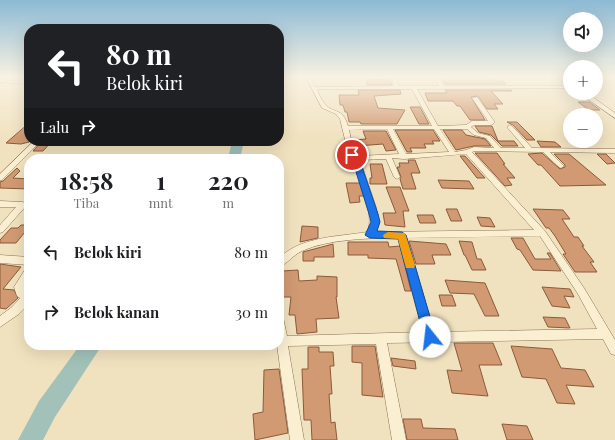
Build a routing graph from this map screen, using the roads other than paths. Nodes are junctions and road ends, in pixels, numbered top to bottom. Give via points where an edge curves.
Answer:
1 (319, 98) edge
2 (419, 98) edge
3 (475, 98) dead end
4 (592, 100) edge
5 (615, 116) edge
6 (435, 126) junction
7 (389, 127) junction
8 (464, 127) junction
9 (510, 127) dead end
10 (345, 128) junction
11 (33, 146) edge
12 (499, 150) junction
13 (530, 150) junction
14 (544, 150) junction
15 (615, 151) edge
16 (468, 152) junction
17 (25, 154) edge
18 (453, 154) junction
19 (24, 155) edge
20 (404, 156) junction
21 (388, 157) junction
22 (356, 158) junction
23 (561, 166) dead end
24 (397, 177) dead end
25 (0, 178) edge
26 (0, 204) edge
27 (24, 205) edge
28 (24, 207) edge
29 (0, 230) edge
30 (542, 233) junction
31 (370, 235) junction
32 (402, 235) junction
33 (284, 257) edge
34 (0, 260) edge
35 (24, 261) edge
36 (24, 279) edge
37 (24, 294) edge
38 (24, 299) edge
39 (0, 321) edge
40 (606, 334) junction
41 (430, 337) junction
42 (381, 339) junction
43 (284, 341) joint
44 (615, 350) edge
45 (297, 440) edge
46 (399, 440) edge

1 - 10 street via 324,107 338,113
2 - 6 street
3 - 8 street via 491,123 472,123
4 - 5 main road
6 - 7 street
6 - 8 street
6 - 18 street
7 - 10 street
7 - 20 street
8 - 12 street via 488,137
9 - 13 street
10 - 22 street via 351,152
11 - 17 street
12 - 13 street
12 - 16 street via 474,149
13 - 14 street
14 - 15 street
14 - 23 street
16 - 18 street
16 - 30 street
18 - 20 street
19 - 25 street
20 - 21 street
21 - 22 street
21 - 24 street
22 - 31 street via 374,214 375,222
26 - 27 street
28 - 29 street
30 - 32 street
30 - 40 street
31 - 32 street
31 - 33 street via 308,245
32 - 41 street
34 - 35 street
36 - 37 street via 19,287 20,293
38 - 39 street via 16,310
40 - 41 street
40 - 44 street
41 - 42 street
42 - 43 street
42 - 46 street
43 - 45 street

